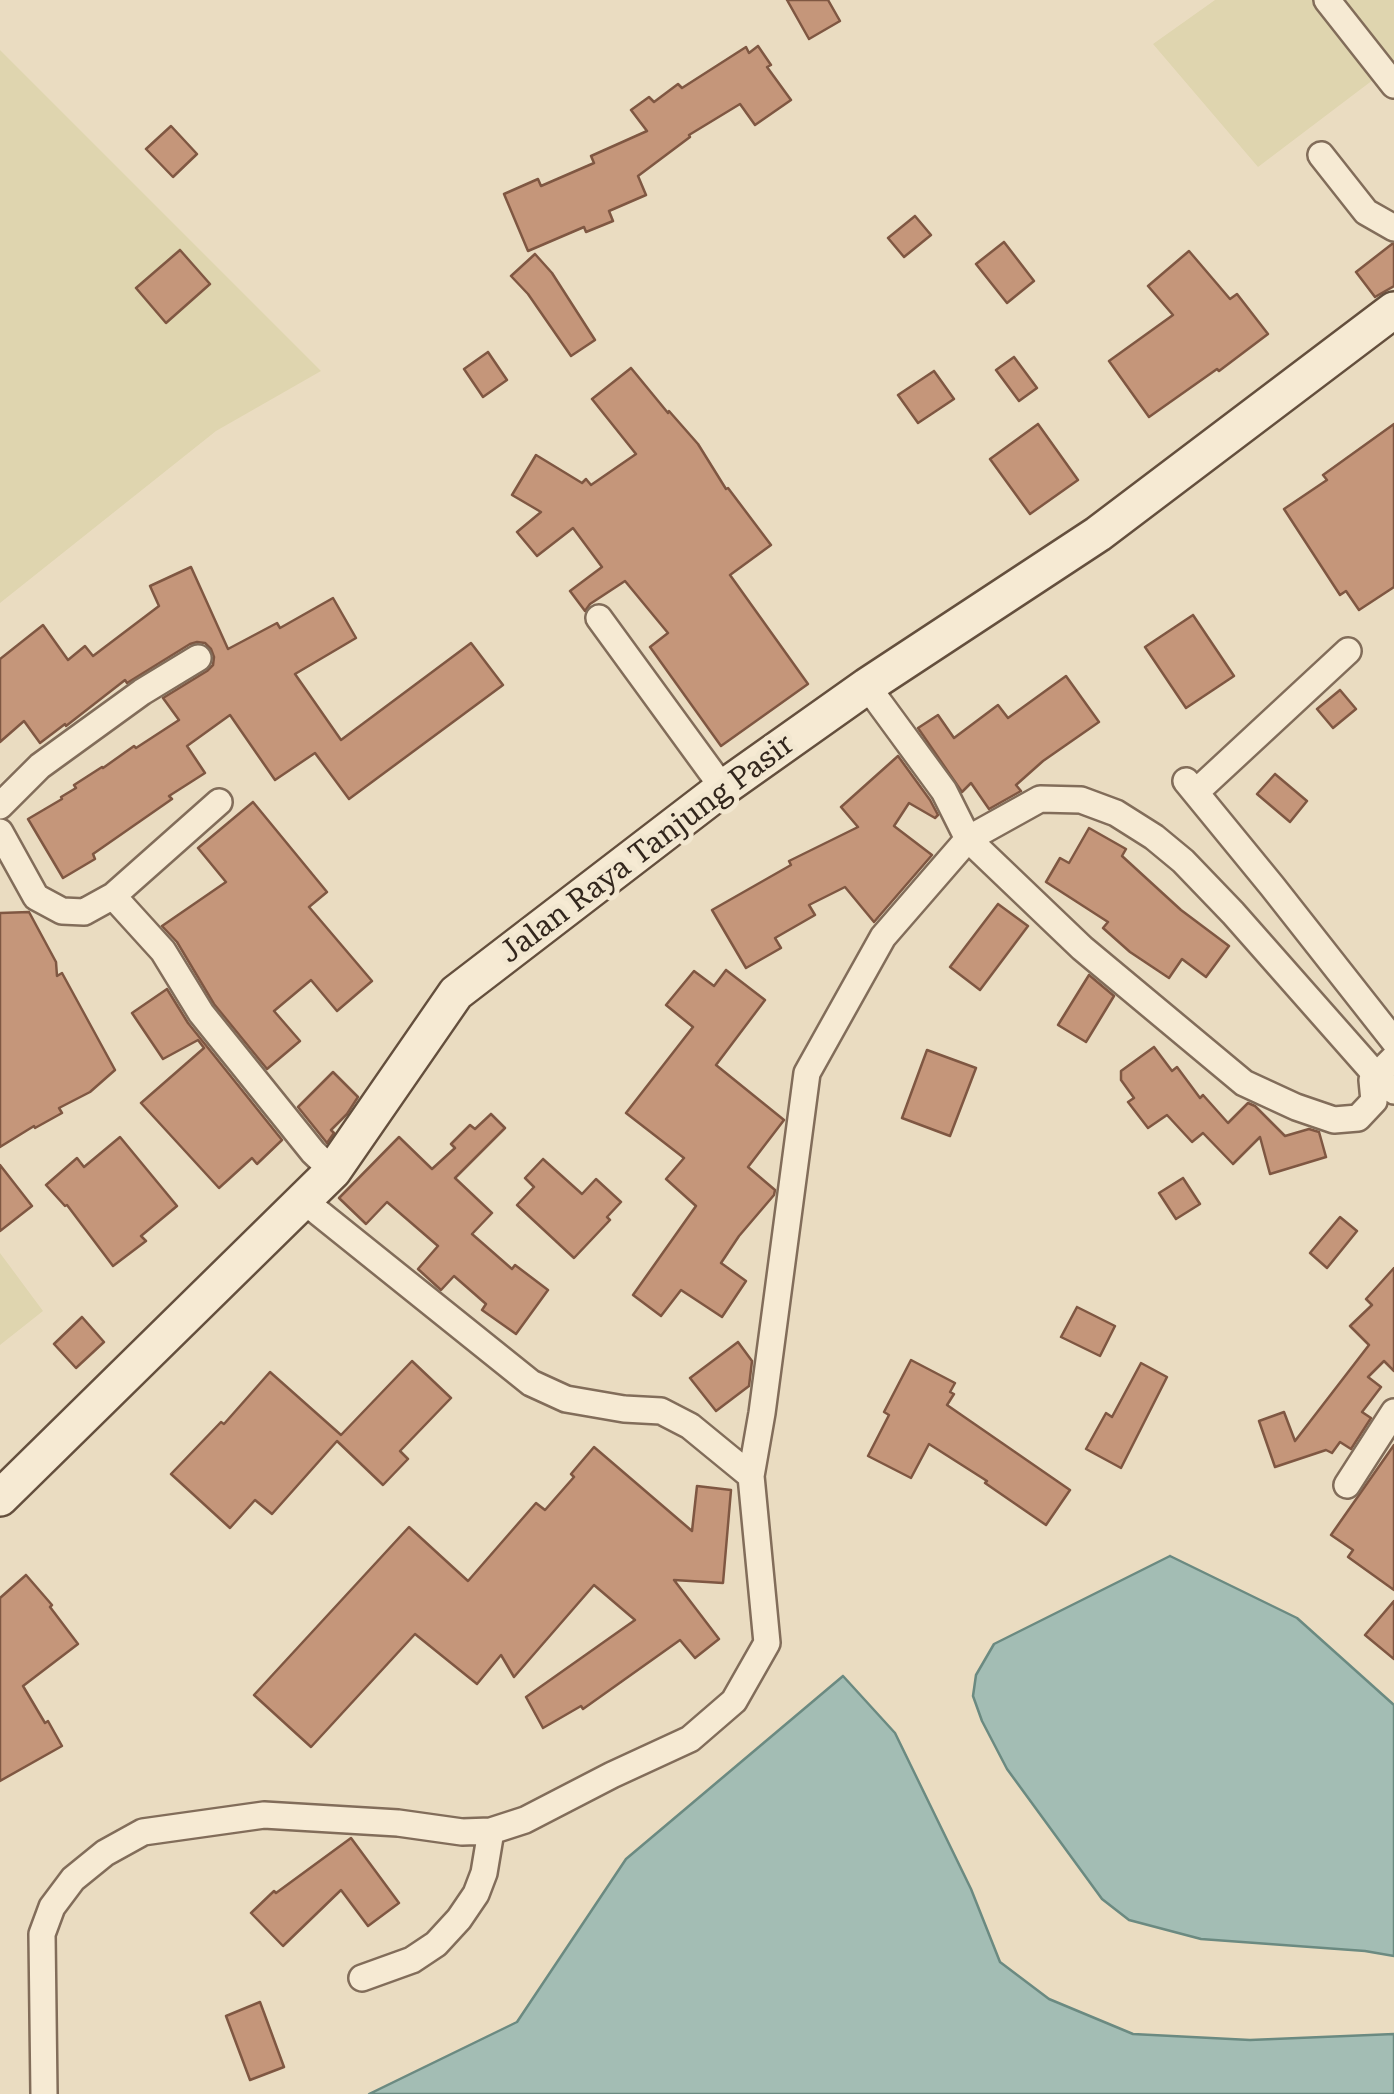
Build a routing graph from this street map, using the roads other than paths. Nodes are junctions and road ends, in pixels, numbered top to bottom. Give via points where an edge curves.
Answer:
1 (1326, 0) edge
2 (1394, 84) edge
3 (1321, 154) dead end
4 (1394, 228) edge
5 (1392, 316) edge
6 (599, 618) dead end
7 (1348, 652) dead end
8 (198, 658) dead end
9 (867, 686) junction
10 (723, 788) junction
11 (219, 802) dead end
12 (0, 806) edge
13 (0, 832) edge
14 (966, 833) junction
15 (114, 896) junction
16 (1394, 1041) edge
17 (1388, 1070) edge
18 (333, 1171) junction
19 (303, 1200) junction
20 (1394, 1412) edge
21 (745, 1471) junction
22 (1347, 1485) dead end
23 (0, 1498) edge
24 (491, 1830) junction
25 (362, 1978) dead end
26 (44, 2094) edge

1 - 2 street
3 - 4 street via 1366,212
5 - 9 street, Jalan Raya Tanjung Pasir via 1098,534
6 - 10 street
7 - 16 street via 1191,786
8 - 12 street via 40,766
9 - 10 street, Jalan Raya Tanjung Pasir
9 - 14 street via 944,791
10 - 18 street, Jalan Raya Tanjung Pasir via 456,994
11 - 15 street
13 - 15 street via 36,897 62,911 84,912
14 - 17 street via 1040,799 1080,800 1116,814 1183,862
14 - 17 street via 1082,948 1244,1083 1334,1120 1358,1118 1374,1101 1372,1080
14 - 21 street via 883,937 807,1074 762,1413
15 - 18 street
18 - 19 street, Jalan Raya Tanjung Pasir
19 - 21 street via 531,1383 566,1399 661,1411
19 - 23 street, Jalan Raya Tanjung Pasir
20 - 22 street
21 - 24 street via 768,1643 734,1701 690,1739 525,1820
24 - 25 street via 484,1872 459,1919 412,1960
24 - 26 street via 264,1815 143,1832 105,1853 73,1879 42,1934

